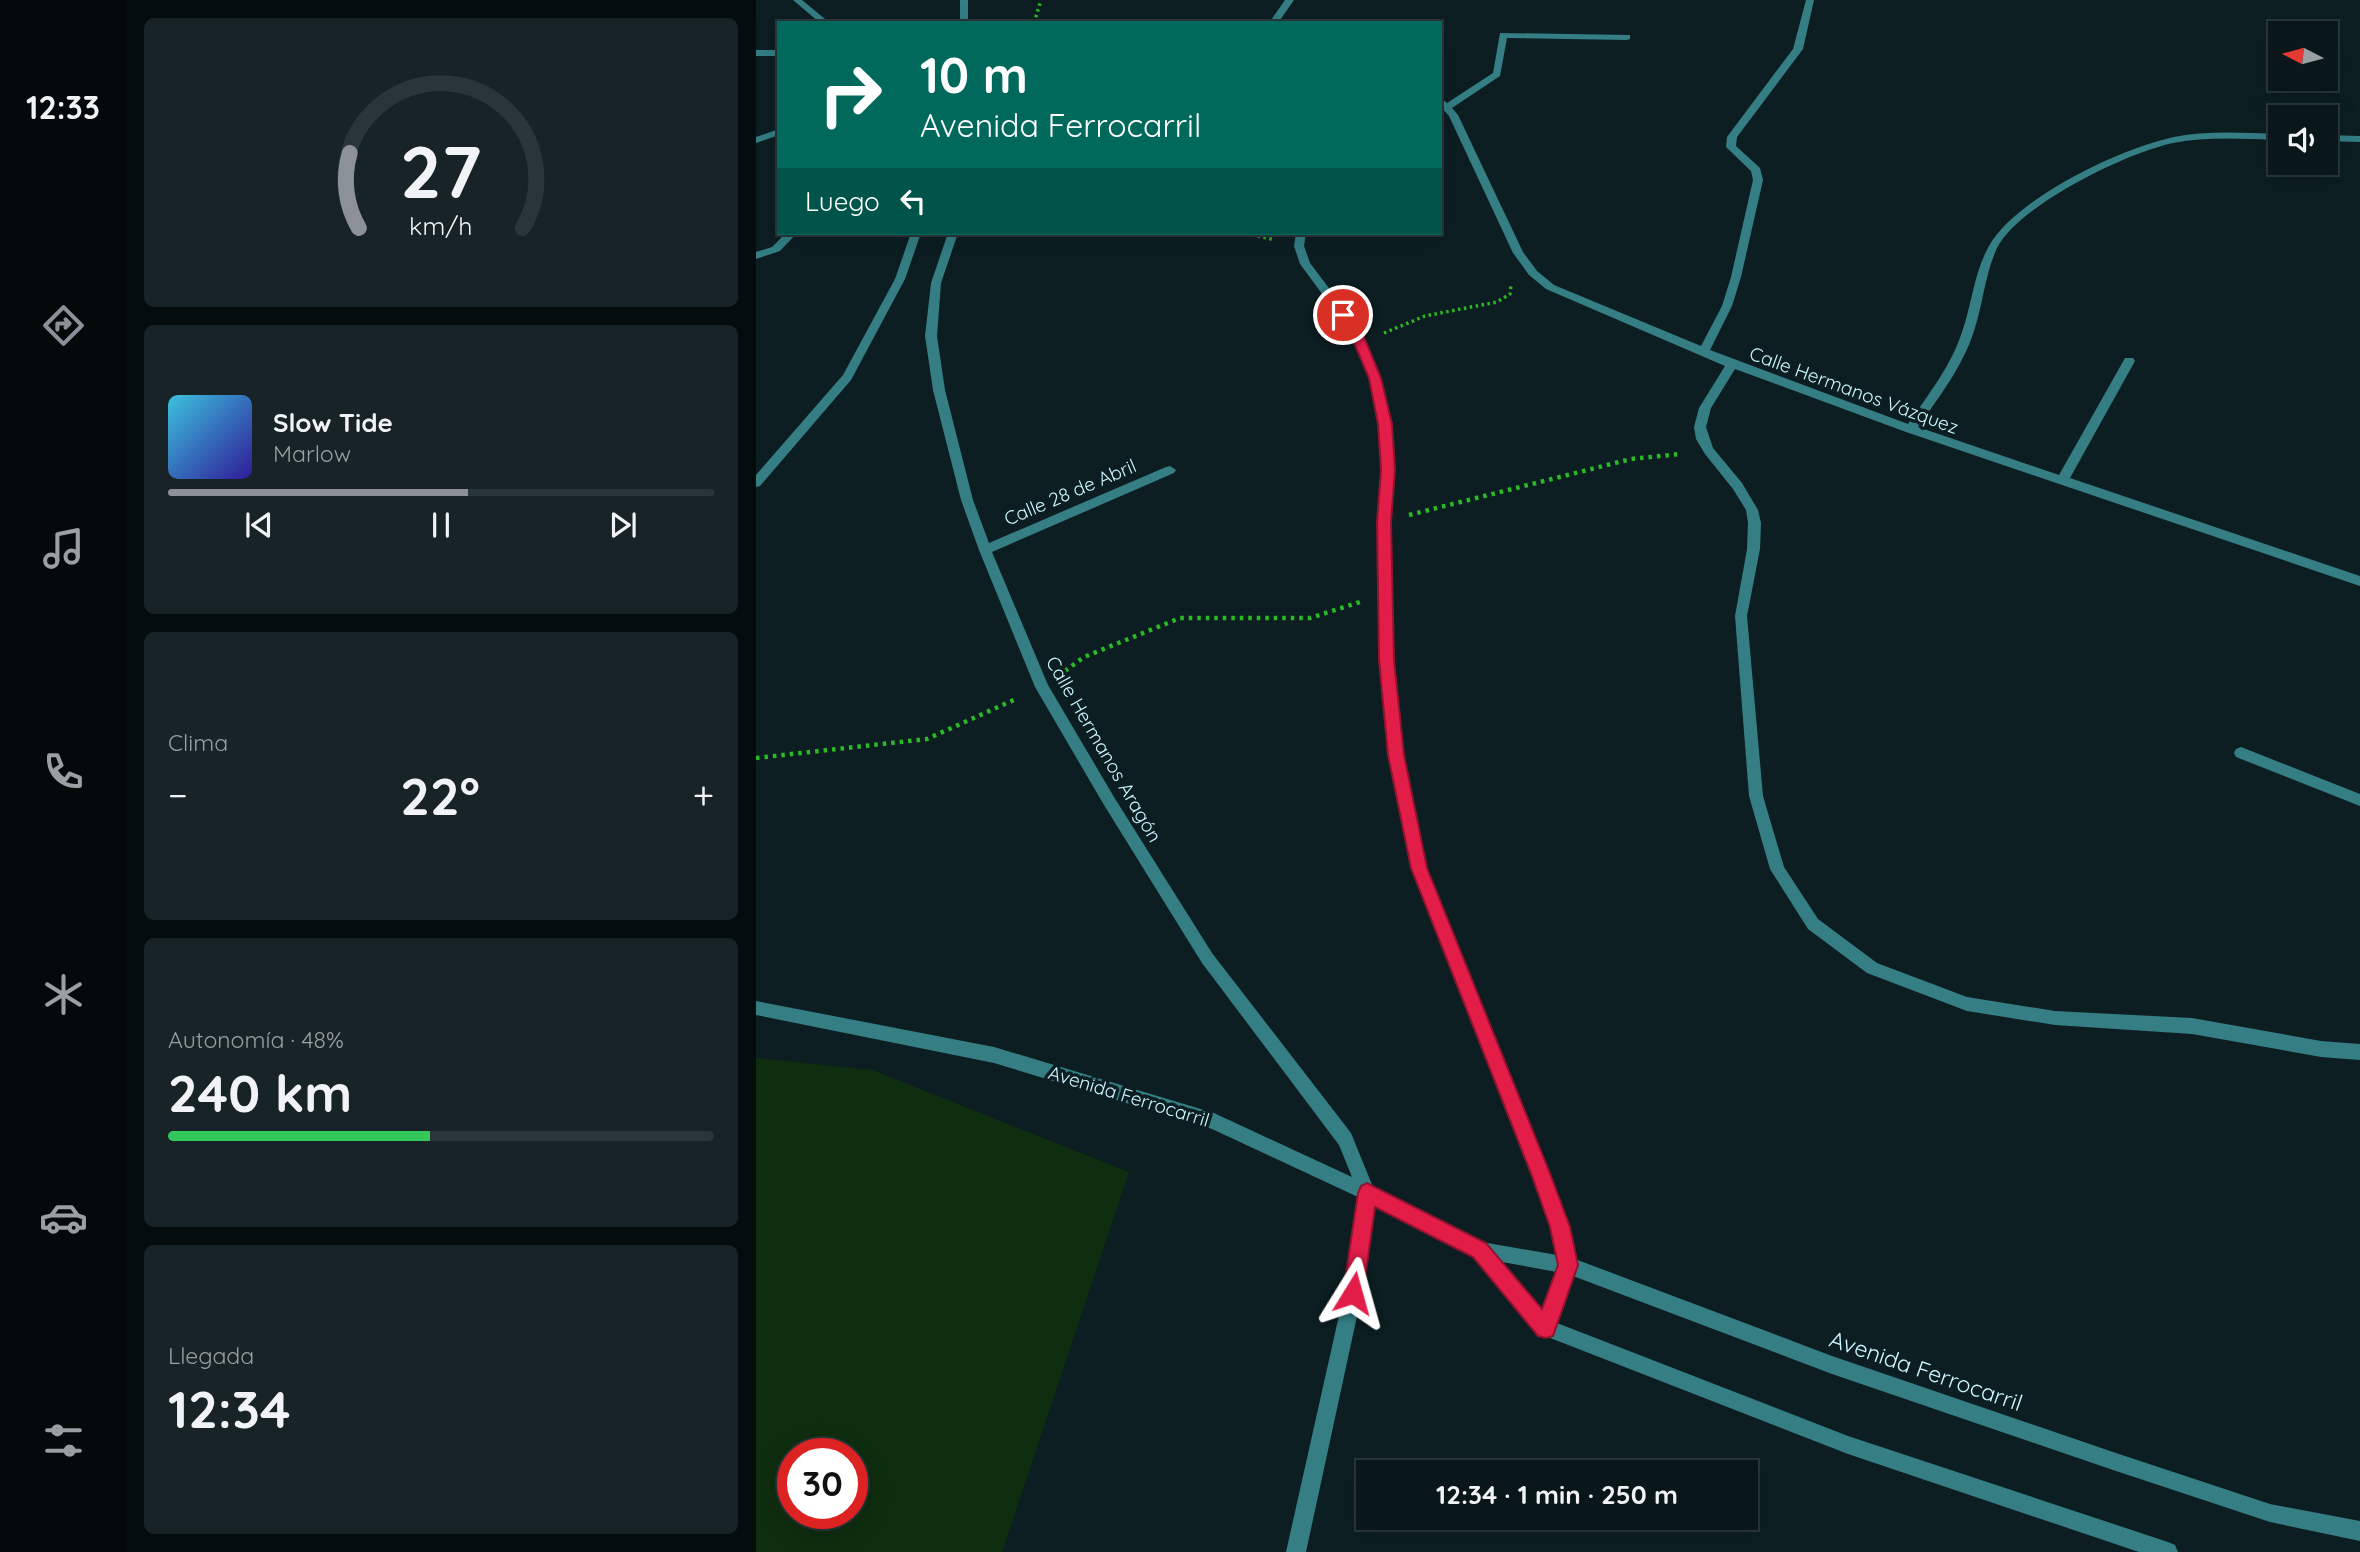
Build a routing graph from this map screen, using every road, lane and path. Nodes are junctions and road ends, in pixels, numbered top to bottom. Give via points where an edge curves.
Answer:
1 (797, 0) edge
2 (964, 0) edge
3 (1041, 0) edge
4 (1290, 0) edge
5 (1810, 0) edge
6 (823, 21) edge
7 (964, 21) edge
8 (1035, 21) edge
9 (1274, 21) edge
10 (1627, 37) dead end
11 (756, 53) edge
12 (777, 53) edge
13 (1443, 103) edge
14 (777, 133) edge
15 (2268, 137) edge
16 (2338, 138) edge
17 (756, 139) edge
18 (2360, 139) edge
19 (790, 235) edge
20 (915, 235) edge
21 (952, 235) edge
22 (1300, 239) edge
23 (1516, 249) junction
24 (756, 256) edge
25 (1361, 343) junction
26 (1704, 351) junction
27 (2129, 361) dead end
28 (1732, 364) junction
29 (1910, 429) junction
30 (1707, 452) junction
31 (1170, 470) dead end
32 (2062, 481) junction
33 (756, 483) edge
34 (1384, 522) junction
35 (985, 550) junction
36 (2360, 581) edge
37 (1385, 594) junction
38 (1042, 687) junction
39 (2241, 753) dead end
40 (756, 758) edge
41 (2360, 800) edge
42 (756, 1008) edge
43 (2360, 1052) edge
44 (1367, 1193) junction
45 (1479, 1250) junction
46 (1568, 1265) junction
47 (1546, 1328) junction
48 (2360, 1531) edge
49 (1296, 1552) edge
50 (2168, 1552) edge

1 - 6 street
2 - 7 street
3 - 8 path
4 - 9 street
5 - 26 street via 1798,49 1732,137 1731,147 1756,170 1758,180 1727,306
10 - 13 street via 1503,35 1497,74
11 - 12 street
13 - 23 street, Calle Hermanos Vázquez via 1453,115
14 - 17 street
15 - 29 street via 2195,136 2146,148 2066,186 2011,223 1997,238 1964,345
16 - 18 street
19 - 24 street via 776,249
20 - 33 street via 900,279 847,377
21 - 35 street, Calle Hermanos Aragón via 936,283 931,336 953,449
22 - 25 street via 1305,264
23 - 25 path via 1510,294 1497,302 1425,316
23 - 26 street, Calle Hermanos Vázquez via 1550,287
25 - 34 street via 1385,424
26 - 28 street, Calle Hermanos Vázquez
27 - 32 street
28 - 29 street, Calle Hermanos Vázquez
28 - 30 street via 1701,417 1699,434
29 - 32 street, Calle Hermanos Vázquez
30 - 34 path via 1631,459
30 - 43 street via 1734,479 1751,509 1756,531 1741,616 1756,796 1777,869 1813,924 1872,968 1968,1004 2055,1018 2192,1026
31 - 35 street, Calle 28 de Abril
32 - 36 street, Calle Hermanos Vázquez
34 - 37 street
35 - 38 street, Calle Hermanos Aragón
37 - 38 path via 1310,618 1180,618 1084,657
37 - 46 street via 1386,660 1396,755 1419,868 1542,1176
38 - 40 path via 927,739
38 - 44 street, Calle Hermanos Aragón via 1207,958 1345,1139
39 - 41 street
42 - 44 street, Avenida Ferrocarril via 994,1055 1214,1121
44 - 45 street, Avenida Ferrocarril
44 - 49 street via 1353,1293
45 - 46 street, Avenida Ferrocarril
45 - 47 street, Avenida Ferrocarril
46 - 47 street
46 - 48 street, Avenida Ferrocarril via 1832,1364 2126,1466 2270,1513
47 - 50 street, Avenida Ferrocarril via 1848,1445

